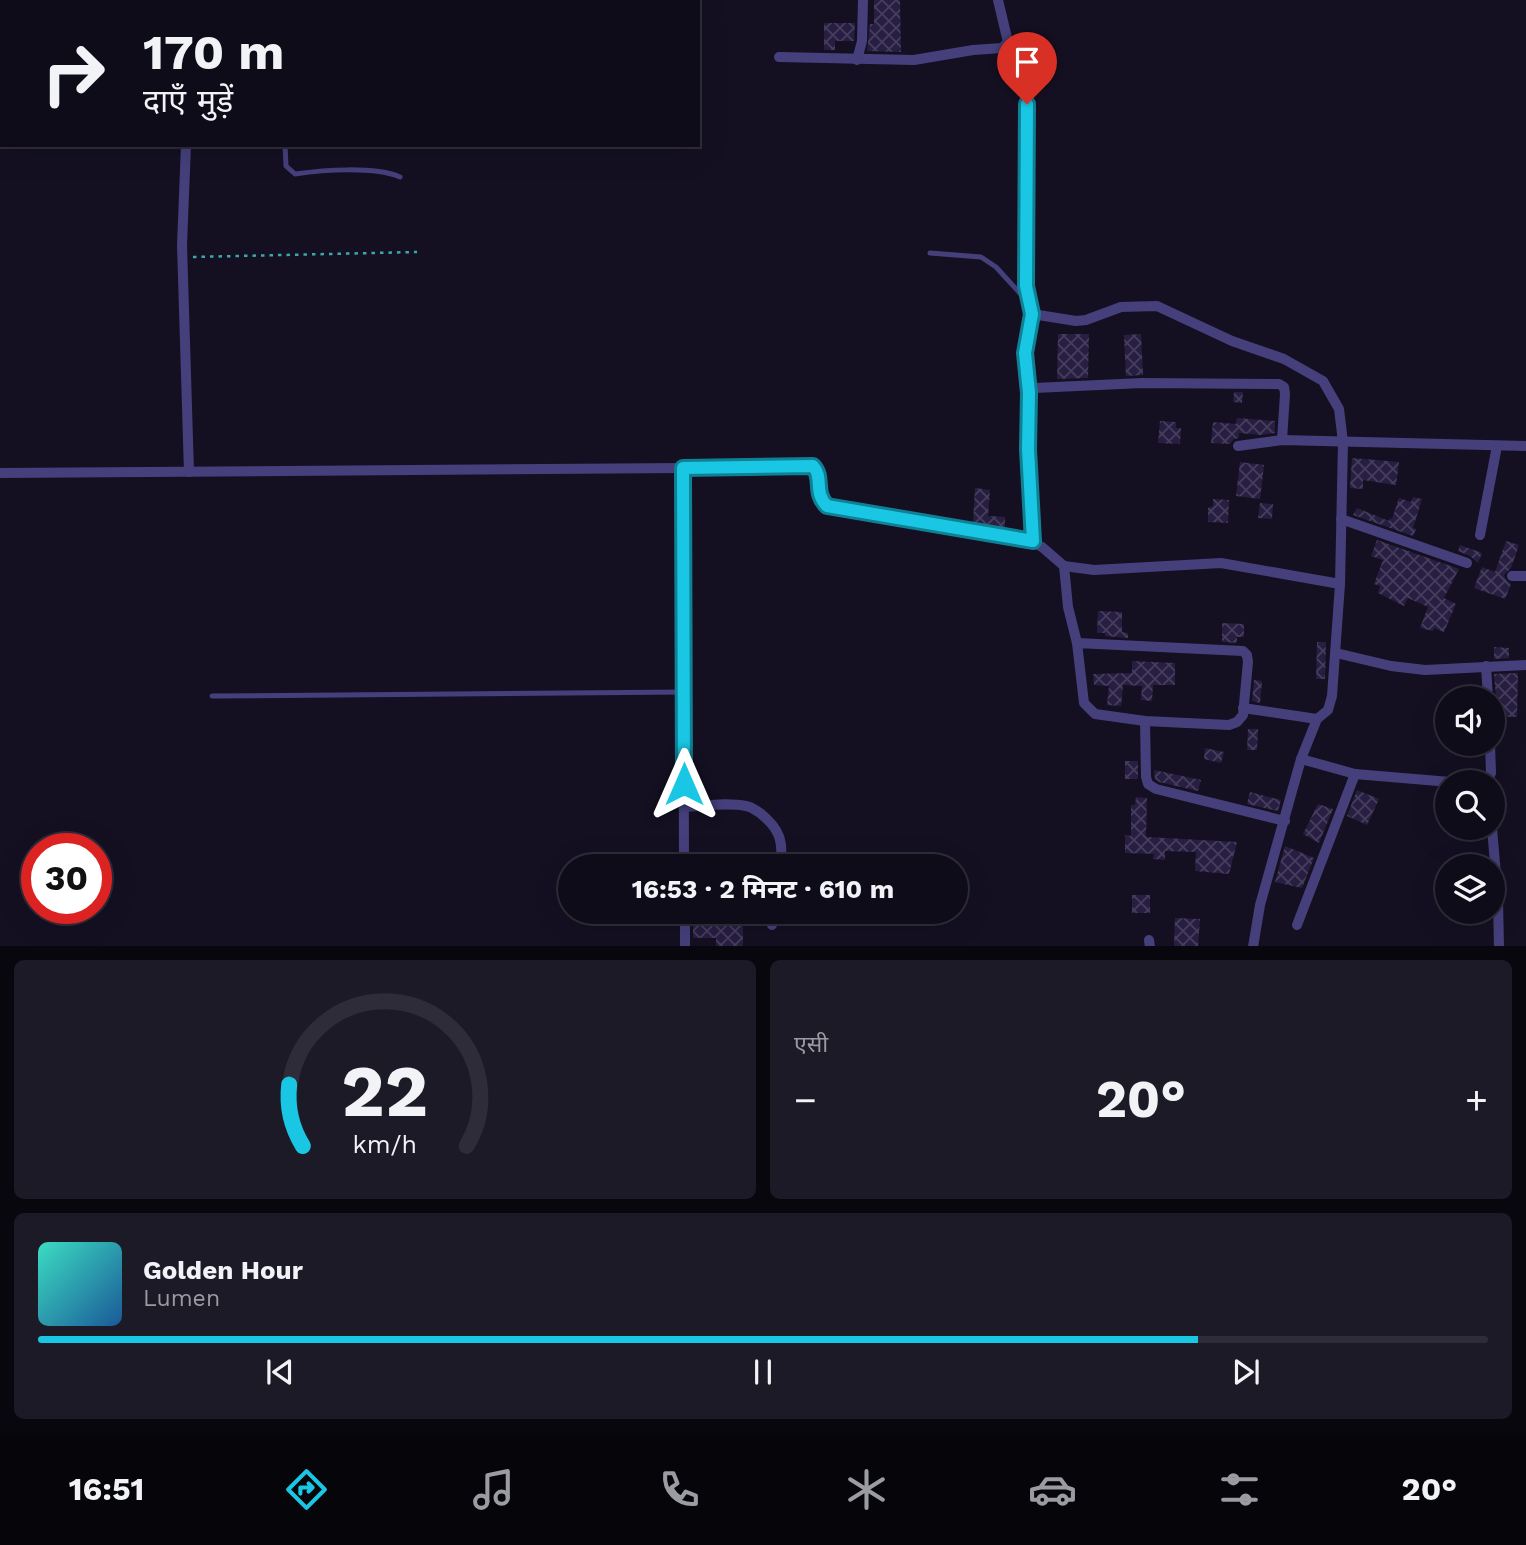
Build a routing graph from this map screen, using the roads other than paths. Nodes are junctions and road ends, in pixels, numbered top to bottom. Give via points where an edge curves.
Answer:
1 (863, 0) edge
2 (999, 0) edge
3 (1008, 42) junction
4 (779, 57) dead end
5 (857, 60) junction
6 (186, 147) edge
7 (285, 147) edge
8 (400, 177) dead end
9 (930, 253) dead end
10 (1031, 308) junction
11 (1029, 393) junction
12 (1282, 440) junction
13 (1343, 442) junction
14 (1238, 446) dead end
15 (1497, 446) junction
16 (1526, 446) edge
17 (683, 468) junction
18 (0, 472) edge
19 (189, 472) junction
20 (1341, 519) junction
21 (1480, 535) dead end
22 (1033, 541) junction
23 (1467, 562) dead end
24 (1064, 566) junction
25 (1512, 576) dead end
26 (1526, 576) edge
27 (1339, 584) junction
28 (1077, 643) junction
29 (1336, 653) junction
30 (1526, 665) edge
31 (1486, 666) junction
32 (1487, 686) edge
33 (685, 692) junction
34 (212, 696) dead end
35 (1243, 708) junction
36 (1317, 719) junction
37 (1145, 721) junction
38 (1301, 760) junction
39 (1355, 774) junction
40 (1435, 781) edge
41 (684, 807) junction
42 (1285, 821) junction
43 (1493, 840) edge
44 (684, 854) edge
45 (782, 854) edge
46 (685, 924) edge
47 (1297, 925) dead end
48 (685, 946) edge
49 (1253, 946) edge
50 (1499, 946) edge

1 - 5 street
2 - 3 street
3 - 5 street via 1002,48 914,60
3 - 10 street via 1027,82 1026,286
4 - 5 street
6 - 19 street via 183,257
7 - 8 lane via 286,166 295,174 356,171
9 - 10 lane via 981,257 996,267
10 - 11 street via 1025,346
10 - 13 street via 1076,321 1121,307 1157,306 1284,359 1323,381 1339,409
11 - 12 street via 1040,386 1279,384 1285,394
11 - 22 street
12 - 13 street
12 - 14 street
13 - 15 street
13 - 20 street
15 - 16 street
15 - 21 street
17 - 19 street
17 - 22 street via 813,466 819,497 827,506
17 - 33 street
18 - 19 street
20 - 23 street
20 - 27 street
22 - 24 street
24 - 27 street via 1094,570 1221,563
24 - 28 street
25 - 26 street
27 - 29 street
28 - 35 street via 1243,651 1248,662
28 - 37 street via 1084,703 1089,710
29 - 31 street via 1425,670
29 - 36 street via 1328,710
30 - 31 street
31 - 32 street
33 - 34 lane
33 - 41 street
35 - 36 street
35 - 37 street via 1237,722 1229,724
36 - 38 street
37 - 42 street via 1148,785
38 - 39 street
38 - 42 street
39 - 40 street
39 - 47 street
41 - 44 street
41 - 45 street via 754,808 781,836
42 - 49 street
43 - 50 street
46 - 48 street

